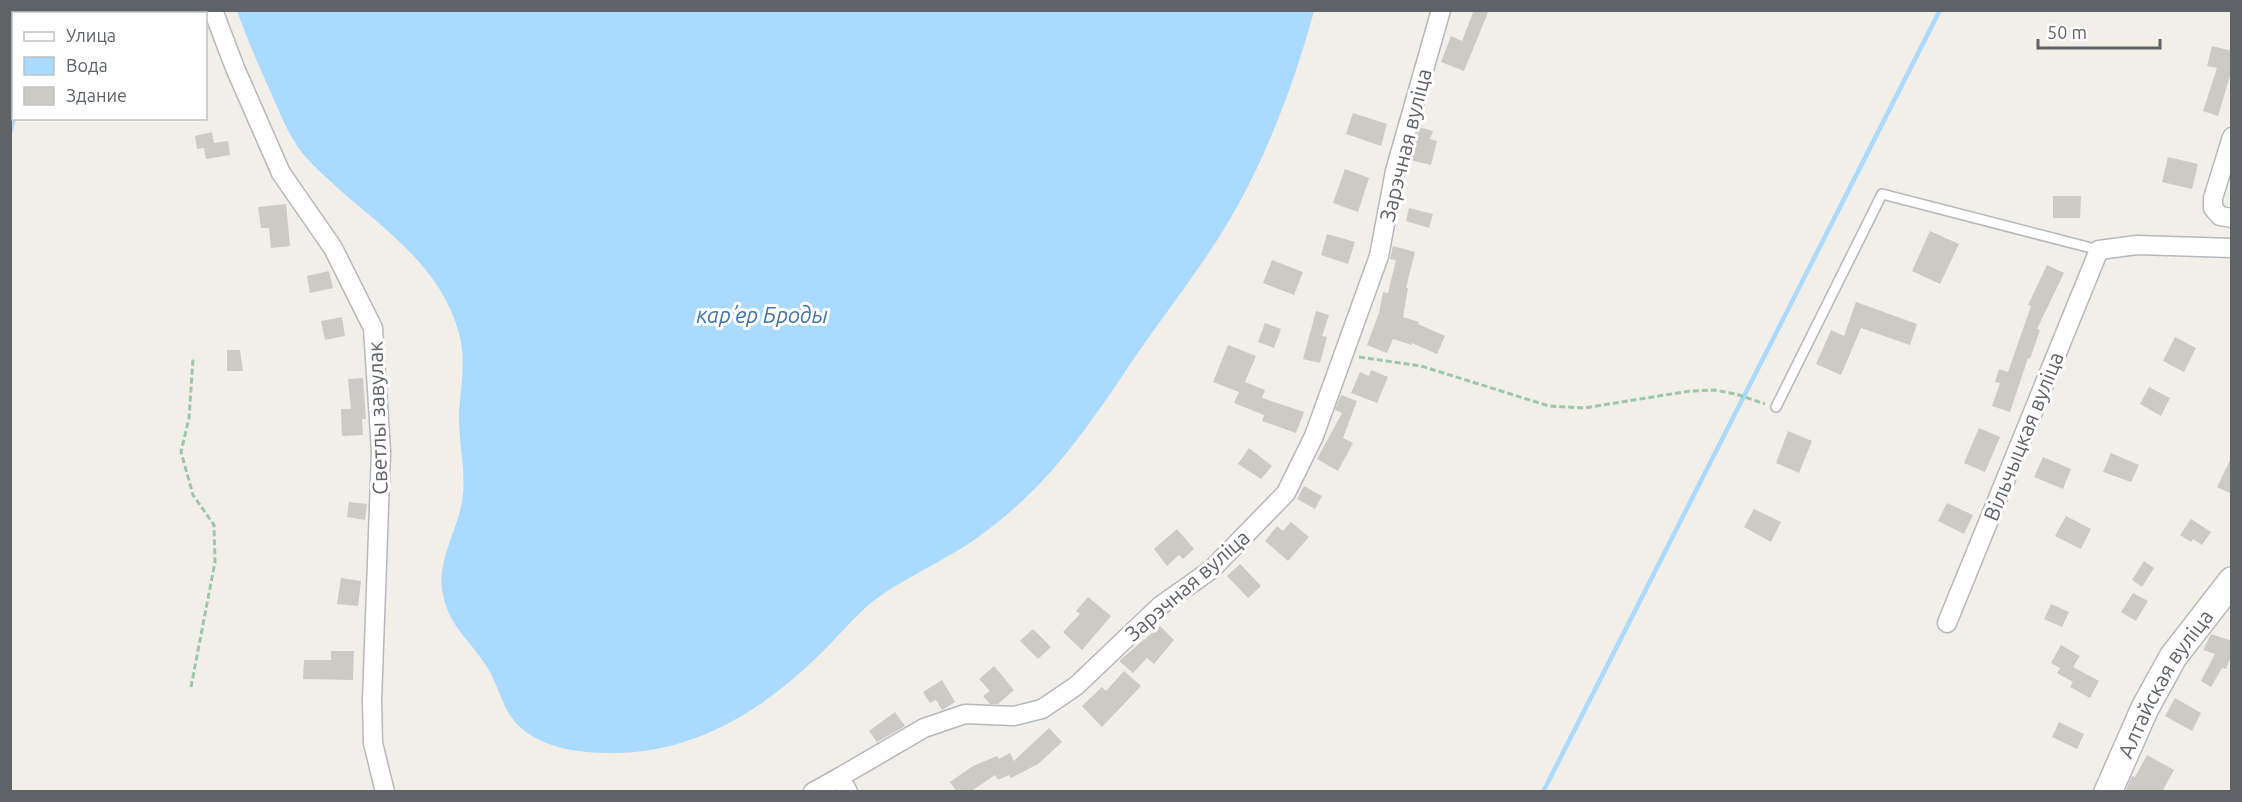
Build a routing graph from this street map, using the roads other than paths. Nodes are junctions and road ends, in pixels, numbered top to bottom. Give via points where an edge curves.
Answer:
1 (213, 10) edge
2 (1441, 10) edge
3 (2232, 136) edge
4 (2232, 218) edge
5 (2232, 248) edge
6 (2098, 250) junction
7 (1776, 407) dead end
8 (2232, 581) edge
9 (1947, 622) dead end
10 (844, 784) edge
11 (386, 792) edge
12 (813, 792) edge
13 (2108, 792) edge

1 - 11 street, Светлы завулак via 281,173 333,248 373,328 381,451 373,743
2 - 10 street, Зарэчная вуліца via 1395,171 1379,256 1314,436 1286,493 1212,569 1160,606 1076,686 1042,709 1014,716 965,714 924,728
3 - 4 street via 2213,208 2220,216
5 - 6 street via 2137,245
6 - 7 lane via 1882,194
6 - 9 street, Вільчыцкая вуліца
8 - 13 main road, Алтайская вуліца via 2173,657 2145,708
10 - 12 street, Зарэчная вуліца

